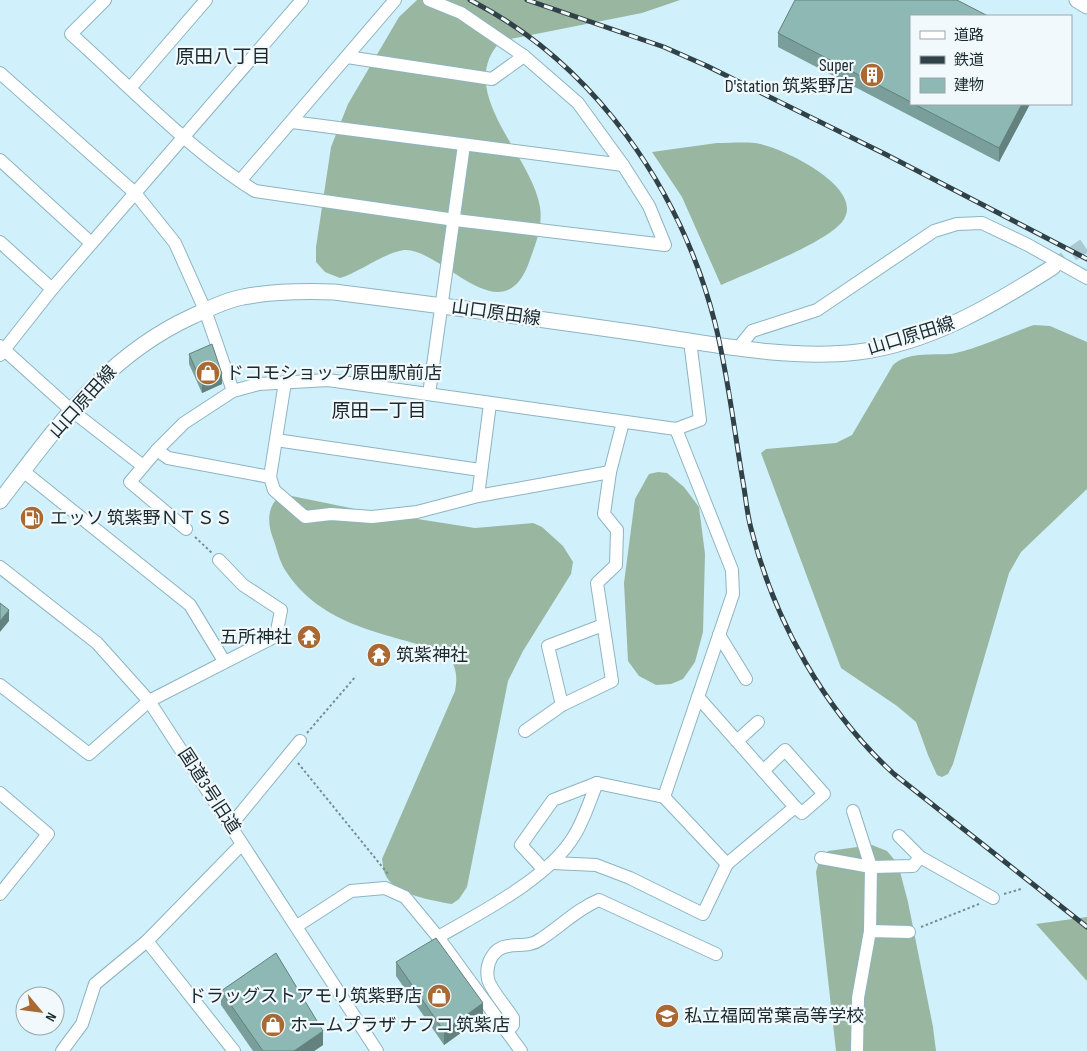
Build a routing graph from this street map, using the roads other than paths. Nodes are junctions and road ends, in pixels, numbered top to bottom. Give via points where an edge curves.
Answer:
1 (104, 0) edge
2 (206, 0) edge
3 (302, 0) edge
4 (395, 0) edge
5 (429, 0) edge
6 (1076, 0) edge
7 (1087, 6) edge
8 (524, 56) junction
9 (347, 57) junction
10 (0, 73) edge
11 (130, 87) junction
12 (292, 122) junction
13 (185, 136) junction
14 (464, 145) junction
15 (0, 160) edge
16 (623, 165) junction
17 (240, 181) junction
18 (135, 192) junction
19 (455, 220) junction
20 (0, 242) edge
21 (91, 243) junction
22 (1053, 267) tunnel mouth
23 (1087, 278) edge
24 (52, 288) junction
25 (441, 305) junction
26 (205, 310) junction
27 (690, 341) junction
28 (739, 346) junction
29 (1, 350) edge
30 (285, 382) junction
31 (233, 391) junction
32 (429, 394) junction
33 (490, 404) junction
34 (71, 410) junction
35 (623, 422) junction
36 (676, 429) junction
37 (276, 440) junction
38 (157, 450) junction
39 (142, 466) junction
40 (480, 470) junction
41 (23, 471) junction
42 (610, 472) junction
43 (270, 477) junction
44 (478, 496) junction
45 (0, 501) edge
46 (186, 529) road end
47 (219, 560) road end
48 (0, 567) edge
49 (603, 625) junction
50 (719, 635) junction
51 (224, 661) junction
52 (746, 679) dead end
53 (0, 685) edge
54 (698, 697) junction
55 (149, 701) junction
56 (562, 705) junction
57 (758, 722) dead end
58 (525, 731) dead end
59 (300, 741) road end
60 (737, 741) junction
61 (763, 771) junction
62 (597, 783) junction
63 (0, 793) edge
64 (664, 796) junction
65 (795, 807) junction
66 (854, 811) dead end
67 (231, 825) junction
68 (899, 836) dead end
69 (242, 844) junction
70 (920, 856) junction
71 (822, 858) dead end
72 (727, 864) junction
73 (548, 866) junction
74 (871, 867) junction
75 (0, 894) edge
76 (993, 898) road end
77 (297, 926) junction
78 (870, 931) junction
79 (909, 932) road end
80 (438, 936) junction
81 (147, 941) junction
82 (716, 954) dead end
83 (507, 1032) junction
84 (63, 1049) edge
85 (234, 1051) edge
86 (377, 1051) edge
87 (521, 1051) edge
88 (857, 1051) edge

1 - 11 street via 71,34
2 - 11 street
3 - 13 street
4 - 9 street
5 - 8 street via 461,13
6 - 7 main road
8 - 9 street via 492,79
8 - 16 street via 578,104
9 - 12 street
10 - 18 street
11 - 13 street
12 - 14 street
12 - 17 street
13 - 17 street
13 - 18 street
14 - 16 street
14 - 19 street
15 - 21 street
16 - 19 street via 649,206 665,244
17 - 19 street via 255,191
18 - 21 street
18 - 26 street via 175,243
19 - 25 street
20 - 24 street
21 - 24 street
22 - 28 main road, 山口原田線 via 996,304 946,327 902,342 858,352 815,354
23 - 28 street via 982,223 957,224 934,231 817,310 752,331
24 - 29 street
25 - 26 main road, 山口原田線 via 290,290 241,297
25 - 27 main road, 山口原田線
25 - 32 street
26 - 31 street
26 - 34 main road, 山口原田線 via 150,338 106,372
27 - 28 main road, 山口原田線
27 - 36 street via 700,420
29 - 34 street
30 - 31 street
30 - 32 street via 328,380
30 - 37 street
31 - 38 street via 184,423
32 - 33 street
33 - 35 street
33 - 40 street
34 - 39 street
34 - 41 main road, 山口原田線
35 - 36 street
35 - 42 street
36 - 50 street via 732,570 733,594
37 - 40 street
37 - 43 street
38 - 39 street
38 - 43 street via 168,458
39 - 46 street via 130,482
40 - 44 street
41 - 45 main road, 山口原田線
41 - 51 street via 190,605
42 - 44 street
42 - 49 street via 604,514 617,530 617,547 616,564 597,583
43 - 44 street via 274,490 305,516 372,517 417,512
47 - 51 street via 242,585 281,610 276,636
48 - 55 street, 国道3号旧道 via 97,644
49 - 56 street via 612,681
49 - 56 street via 548,646
50 - 52 street
50 - 54 street
51 - 55 street
53 - 55 street via 89,754
54 - 60 street
54 - 64 street
55 - 67 street, 国道3号旧道
56 - 58 street
57 - 60 street
59 - 67 street
60 - 61 street
61 - 65 street
61 - 65 street via 785,750 824,794 802,813
62 - 64 street
62 - 73 street via 574,836
62 - 73 street via 553,800 521,845
63 - 75 street via 48,834
64 - 72 street
65 - 72 street
66 - 74 street
67 - 69 street, 国道3号旧道
68 - 70 street
69 - 77 street, 国道3号旧道
69 - 81 street
70 - 74 street via 913,866
70 - 76 street
71 - 74 street
72 - 73 street via 703,914 630,878 596,866
73 - 80 street via 494,906
74 - 78 street
77 - 80 street via 351,891 385,888 405,897
77 - 86 street, 国道3号旧道
78 - 79 street
78 - 88 street via 858,998
80 - 83 street
81 - 84 street via 95,984 82,1024
81 - 85 street
82 - 83 street via 599,900 585,906 540,940 494,952 488,980 513,1018 513,1025
83 - 87 street

